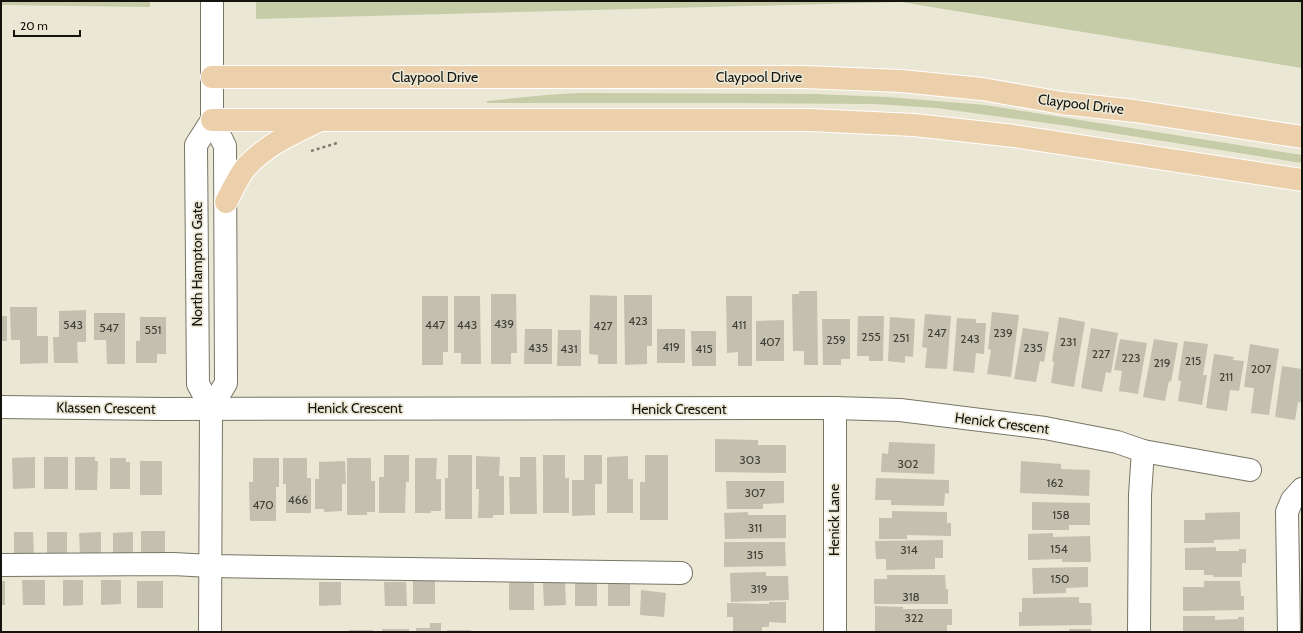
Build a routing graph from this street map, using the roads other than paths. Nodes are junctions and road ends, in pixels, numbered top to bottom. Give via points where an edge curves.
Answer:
1 (212, 1) edge
2 (212, 77) junction
3 (212, 120) junction
4 (321, 120) junction
5 (1302, 137) edge
6 (1302, 180) edge
7 (226, 202) junction
8 (1, 407) edge
9 (211, 408) junction
10 (835, 408) junction
11 (1143, 451) junction
12 (1250, 470) dead end
13 (1302, 489) edge
14 (1, 565) edge
15 (210, 566) junction
16 (681, 573) dead end
17 (210, 632) edge
18 (834, 632) edge
19 (1139, 632) edge
20 (1289, 632) edge

1 - 2 street, North Hampton Gate
2 - 3 street, North Hampton Gate
2 - 5 main road, Claypool Drive via 804,77 901,82 982,88 1062,103 1134,111
3 - 4 main road
3 - 7 street, North Hampton Gate via 225,146
3 - 9 street, North Hampton Gate via 196,146 198,384
4 - 6 main road via 810,120 914,125 1022,137
4 - 7 main road via 285,137 258,156 245,168
7 - 9 street, North Hampton Gate via 226,383
8 - 9 street, Klassen Crescent
9 - 10 street, Henick Crescent
9 - 15 street, North Hampton Gate
10 - 11 street, Henick Crescent via 900,410 1045,428 1118,442
10 - 18 street, Henick Lane
11 - 12 street, Henick Crescent
11 - 19 street via 1140,495
13 - 20 street via 1292,500 1287,512
14 - 15 street
15 - 16 street
15 - 17 street, North Hampton Gate

